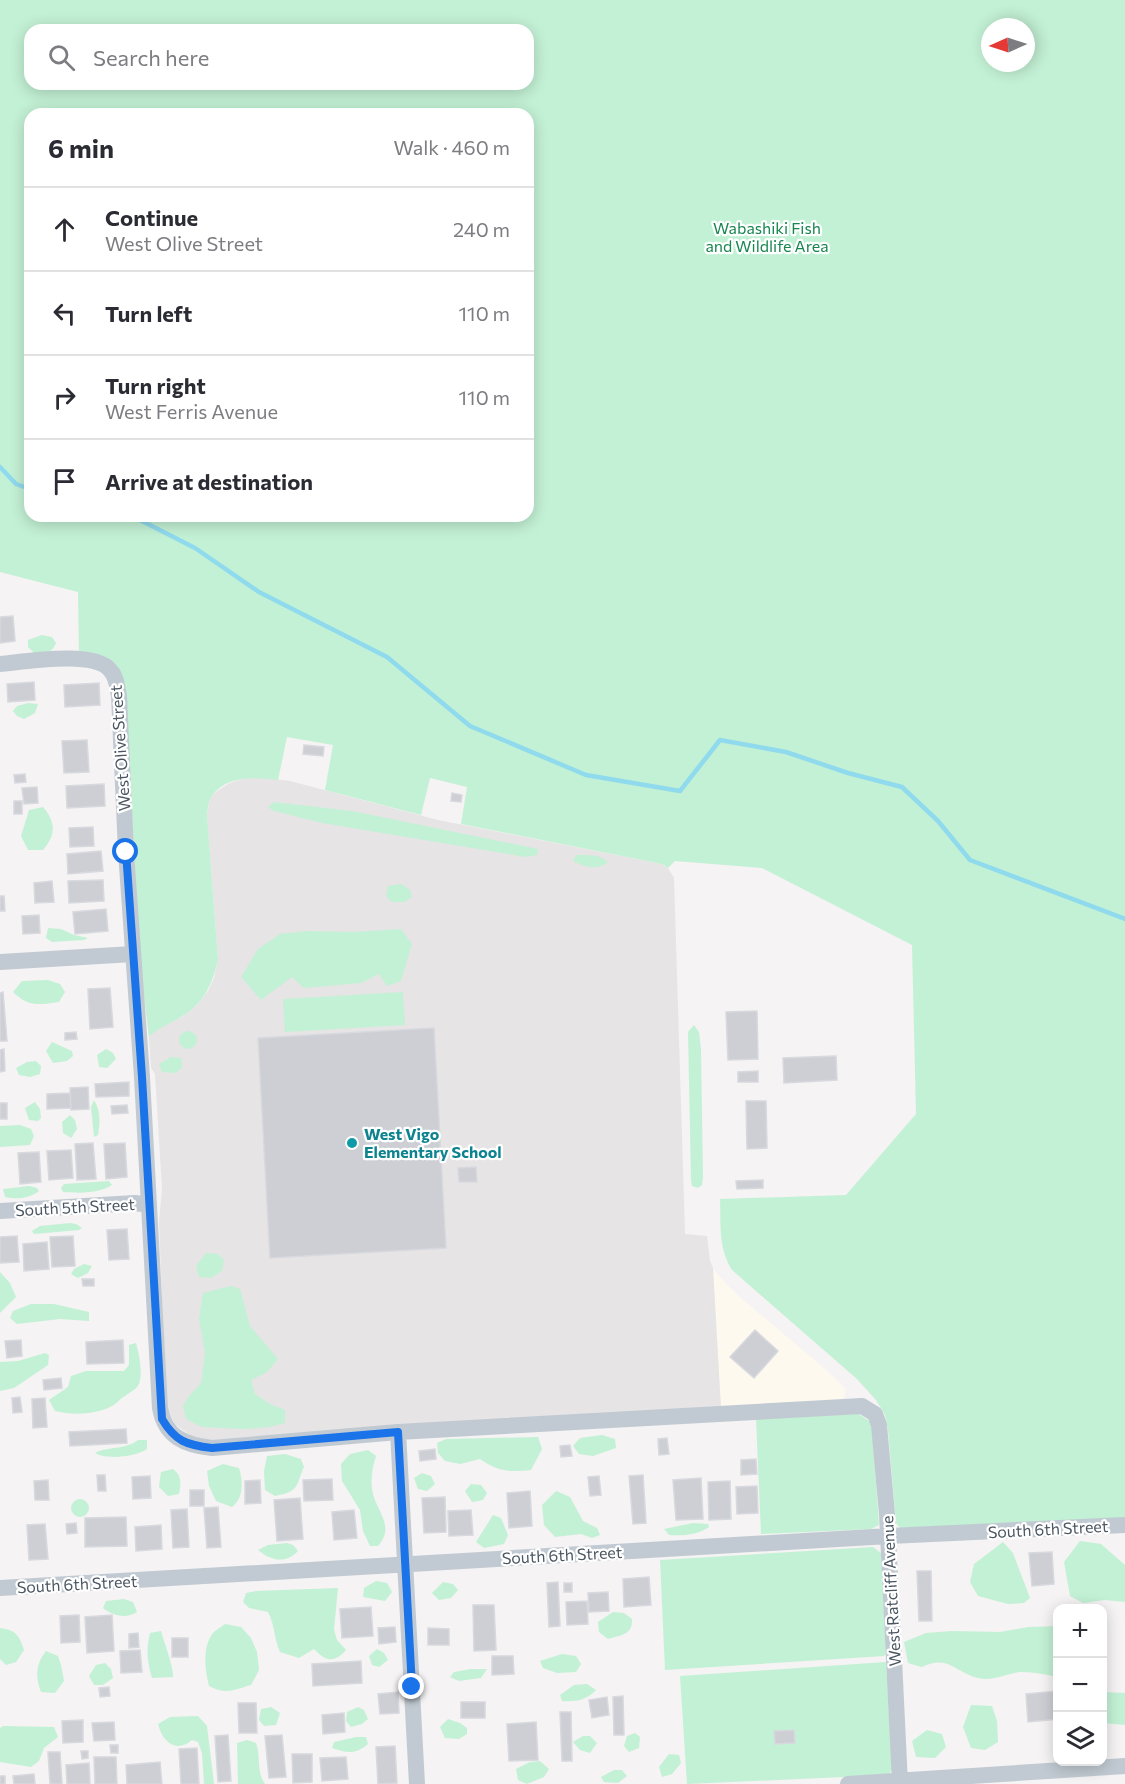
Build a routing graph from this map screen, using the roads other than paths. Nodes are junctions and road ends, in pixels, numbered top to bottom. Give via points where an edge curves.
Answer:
1 (0, 664) edge
2 (133, 954) junction
3 (0, 962) edge
4 (149, 1205) junction
5 (0, 1211) edge
6 (398, 1432) junction
7 (1125, 1525) edge
8 (889, 1536) junction
9 (405, 1565) junction
10 (0, 1588) edge
11 (1125, 1766) edge
12 (900, 1782) edge
13 (417, 1784) edge
14 (848, 1784) edge

1 - 2 street, West Olive Street via 76,659 110,668 116,680
2 - 3 street
2 - 4 street, West Olive Street
4 - 5 street, South 5th Street
4 - 6 street, West Olive Street via 160,1408 162,1419 175,1436 189,1445 212,1448
6 - 8 street, West Ratcliff Avenue via 862,1406 875,1414 879,1425
6 - 9 street
7 - 8 street, South 6th Street
8 - 9 street, South 6th Street
8 - 12 street, West Ratcliff Avenue
9 - 10 street, South 6th Street
9 - 13 street
11 - 12 street
12 - 14 street

